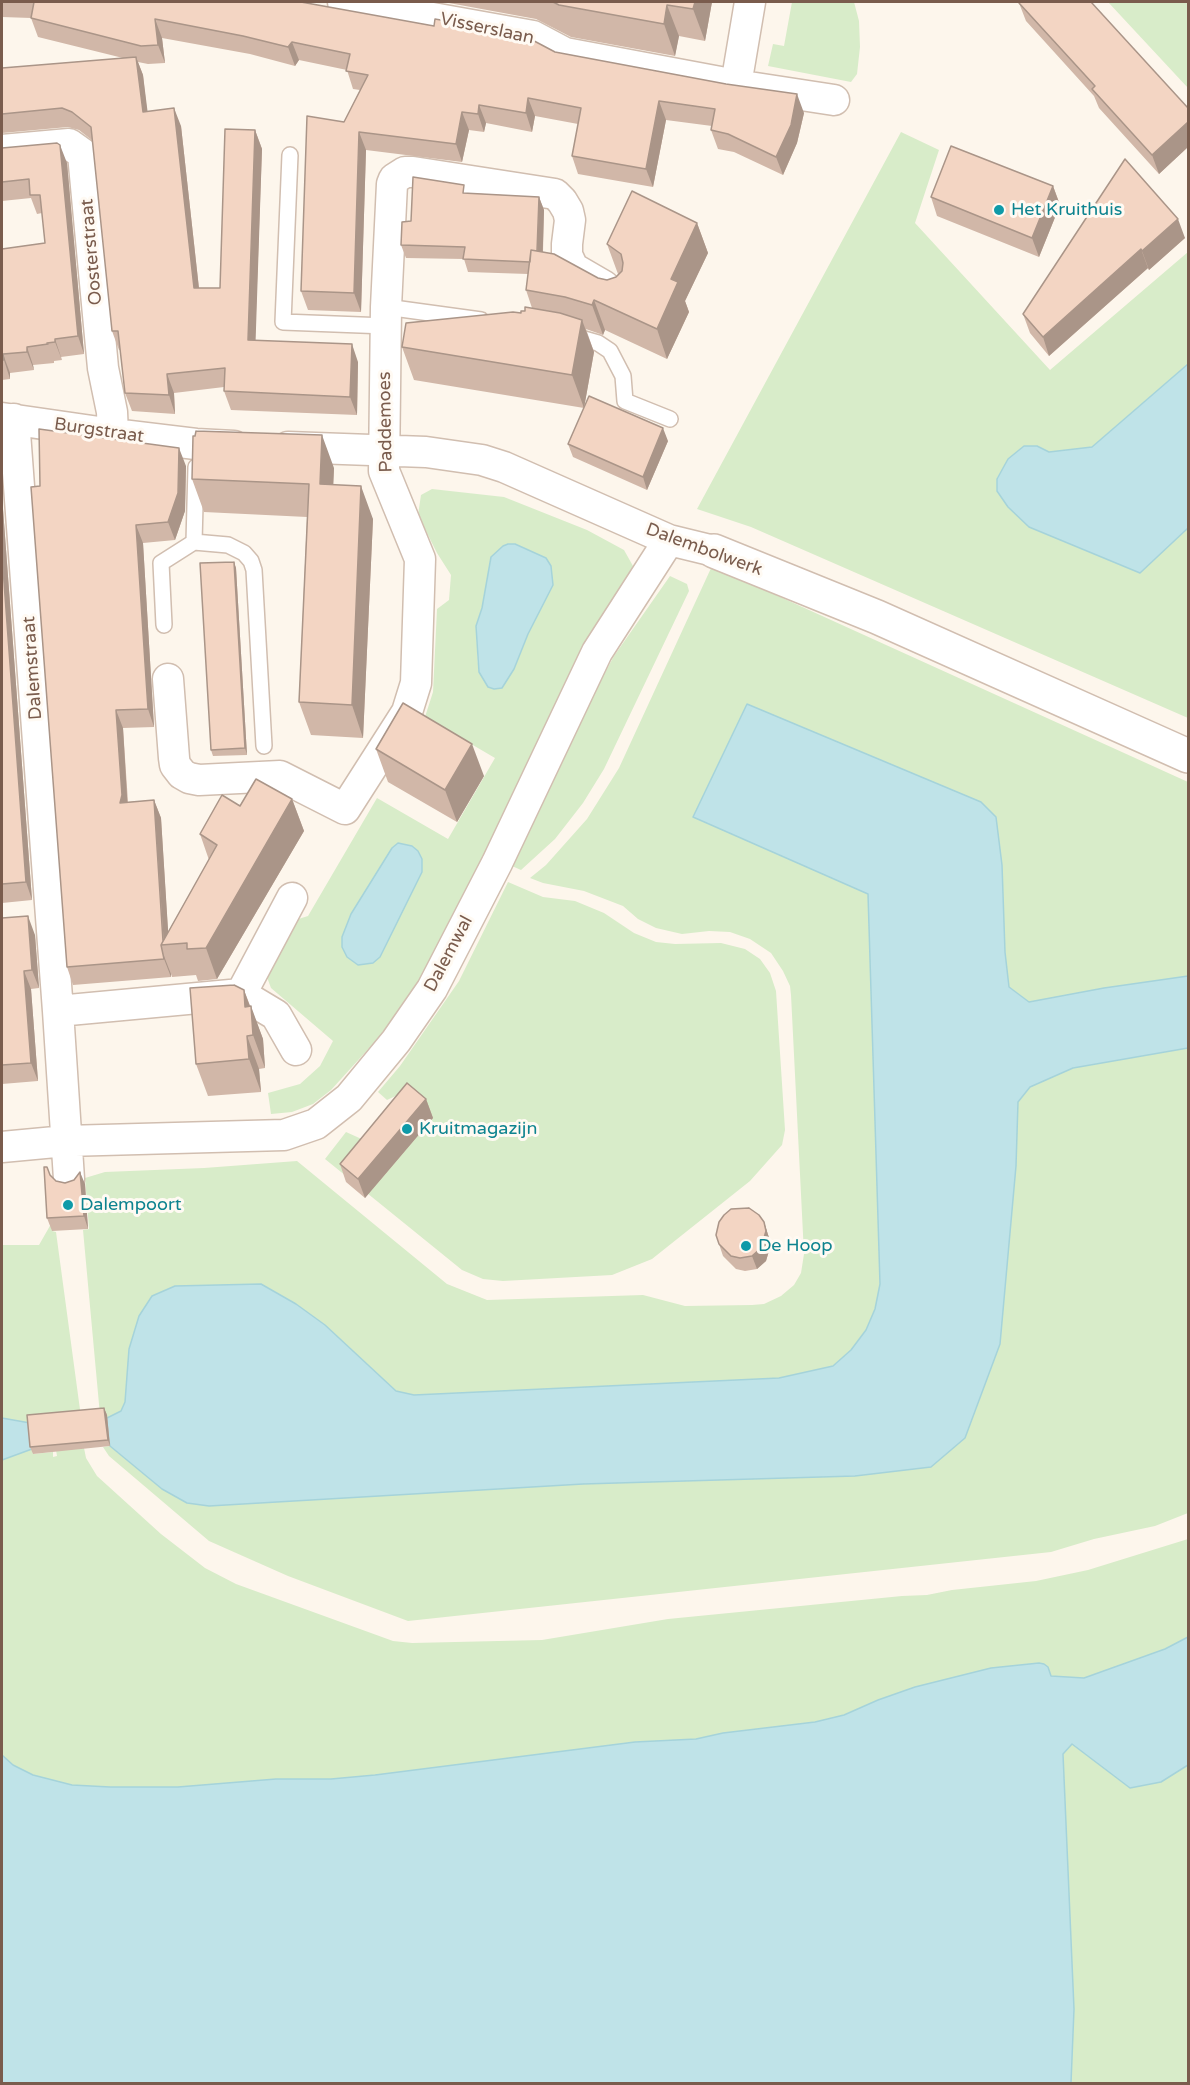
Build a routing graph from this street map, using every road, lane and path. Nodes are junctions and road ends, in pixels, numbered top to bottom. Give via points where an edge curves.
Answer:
1 (750, 2) edge
2 (358, 3) edge
3 (736, 85) junction
4 (834, 100) dead end
5 (2, 150) edge
6 (290, 155) dead end
7 (617, 293) edge
8 (386, 317) junction
9 (494, 322) edge
10 (551, 332) edge
11 (8, 418) edge
12 (670, 419) dead end
13 (113, 434) junction
14 (196, 444) junction
15 (383, 451) junction
16 (669, 540) junction
17 (194, 542) junction
18 (714, 551) joint
19 (164, 625) dead end
20 (168, 679) dead end
21 (264, 746) dead end
22 (1188, 756) edge
23 (292, 898) dead end
24 (51, 916) junction
25 (21, 918) edge
26 (241, 994) junction
27 (58, 1011) junction
28 (296, 1050) dead end
29 (66, 1142) junction
30 (2, 1147) edge
31 (69, 1179) edge

1 - 3 street
2 - 3 street, Visserslaan via 533,36 565,53
3 - 4 street, Visserslaan
5 - 13 street, Oosterstraat via 69,144 83,154
6 - 8 lane via 283,322
7 - 8 street, Paddemoes via 573,268 567,255 570,220 555,194 405,172 392,184
8 - 9 lane
8 - 15 street, Paddemoes
10 - 12 lane via 588,340 610,351 623,376 625,401
11 - 13 street, Burgstraat
11 - 24 street, Dalemstraat
13 - 14 street, Burgstraat
14 - 15 street, Dalembolwerk
14 - 17 lane
15 - 16 street, Dalembolwerk via 460,456 504,467
15 - 20 street, Paddemoes via 389,487 420,559 416,683 407,712 345,809 280,776 199,780 182,774 175,765
16 - 18 street, Dalembolwerk
16 - 29 street, Dalemwal via 597,651 432,989 349,1098 316,1124 284,1135
17 - 19 lane via 161,563
17 - 21 lane via 237,548 251,561
18 - 22 street, Dalembolwerk via 877,616
23 - 26 street
24 - 25 street
24 - 27 street, Dalemstraat
26 - 27 street
26 - 28 street via 276,1015
27 - 29 street, Dalemstraat
29 - 30 street, Dalemwal
29 - 31 street, Dalemstraat

